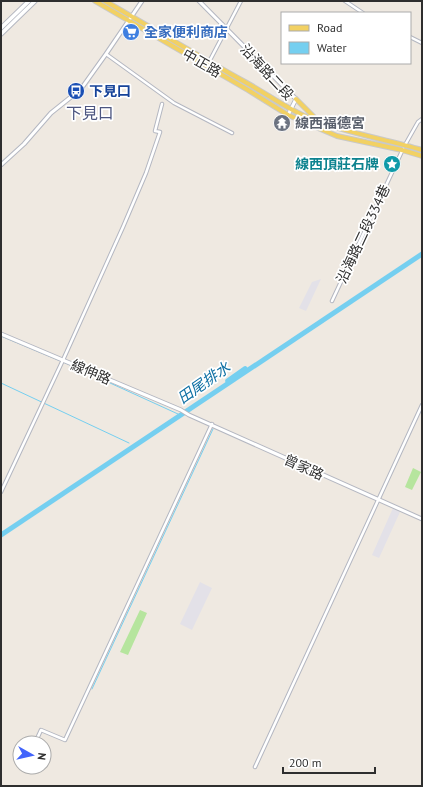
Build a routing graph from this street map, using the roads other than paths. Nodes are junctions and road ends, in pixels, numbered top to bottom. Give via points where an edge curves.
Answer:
1 (29, 1) edge
2 (34, 1) edge
3 (94, 1) edge
4 (106, 1) edge
5 (142, 1) edge
6 (198, 1) edge
7 (241, 1) edge
8 (345, 1) edge
9 (362, 12) edge
10 (130, 18) junction
11 (1, 28) edge
12 (226, 28) junction
13 (1, 34) edge
14 (411, 38) edge
15 (422, 43) edge
16 (106, 54) junction
17 (207, 64) junction
18 (296, 99) junction
19 (162, 104) dead end
20 (290, 110) junction
21 (288, 116) junction
22 (422, 119) edge
23 (319, 122) junction
24 (232, 133) dead end
25 (405, 145) junction
26 (402, 150) junction
27 (422, 150) edge
28 (422, 156) edge
29 (1, 165) edge
30 (332, 301) dead end
31 (1, 334) edge
32 (63, 360) junction
33 (422, 405) edge
34 (187, 413) joint
35 (212, 424) junction
36 (1, 492) edge
37 (378, 500) junction
38 (422, 519) edge
39 (39, 735) edge
40 (254, 767) dead end

1 - 11 main road
2 - 13 main road
3 - 10 main road, 中正路
4 - 10 main road, 中正路
5 - 10 street
6 - 12 street, 沿海路二段
7 - 12 street
8 - 9 street
10 - 16 street
10 - 17 main road, 中正路
12 - 17 street
12 - 18 street, 沿海路二段
14 - 15 street
16 - 24 street via 174,103
16 - 29 street via 81,89 51,113 24,144
17 - 20 main road, 中正路 via 246,83
17 - 21 main road, 中正路
18 - 20 street, 沿海路二段
18 - 23 main road
19 - 32 street via 155,131 160,132 146,173
20 - 21 street, 沿海路二段
20 - 23 main road, 沿海路二段
21 - 26 main road, 沿海路二段 via 338,136
22 - 25 street, 沿海路二段334巷
23 - 25 main road, 沿海路二段
25 - 26 street, 沿海路二段334巷
25 - 27 main road, 沿海路二段
26 - 28 main road, 沿海路二段
26 - 30 street, 沿海路二段334巷
31 - 32 street, 線伸路
32 - 34 street, 線伸路
32 - 36 street
33 - 37 street
34 - 35 street, 曾家路
35 - 37 street, 曾家路
35 - 39 street via 65,740 41,730
37 - 38 street, 曾家路
37 - 40 street

